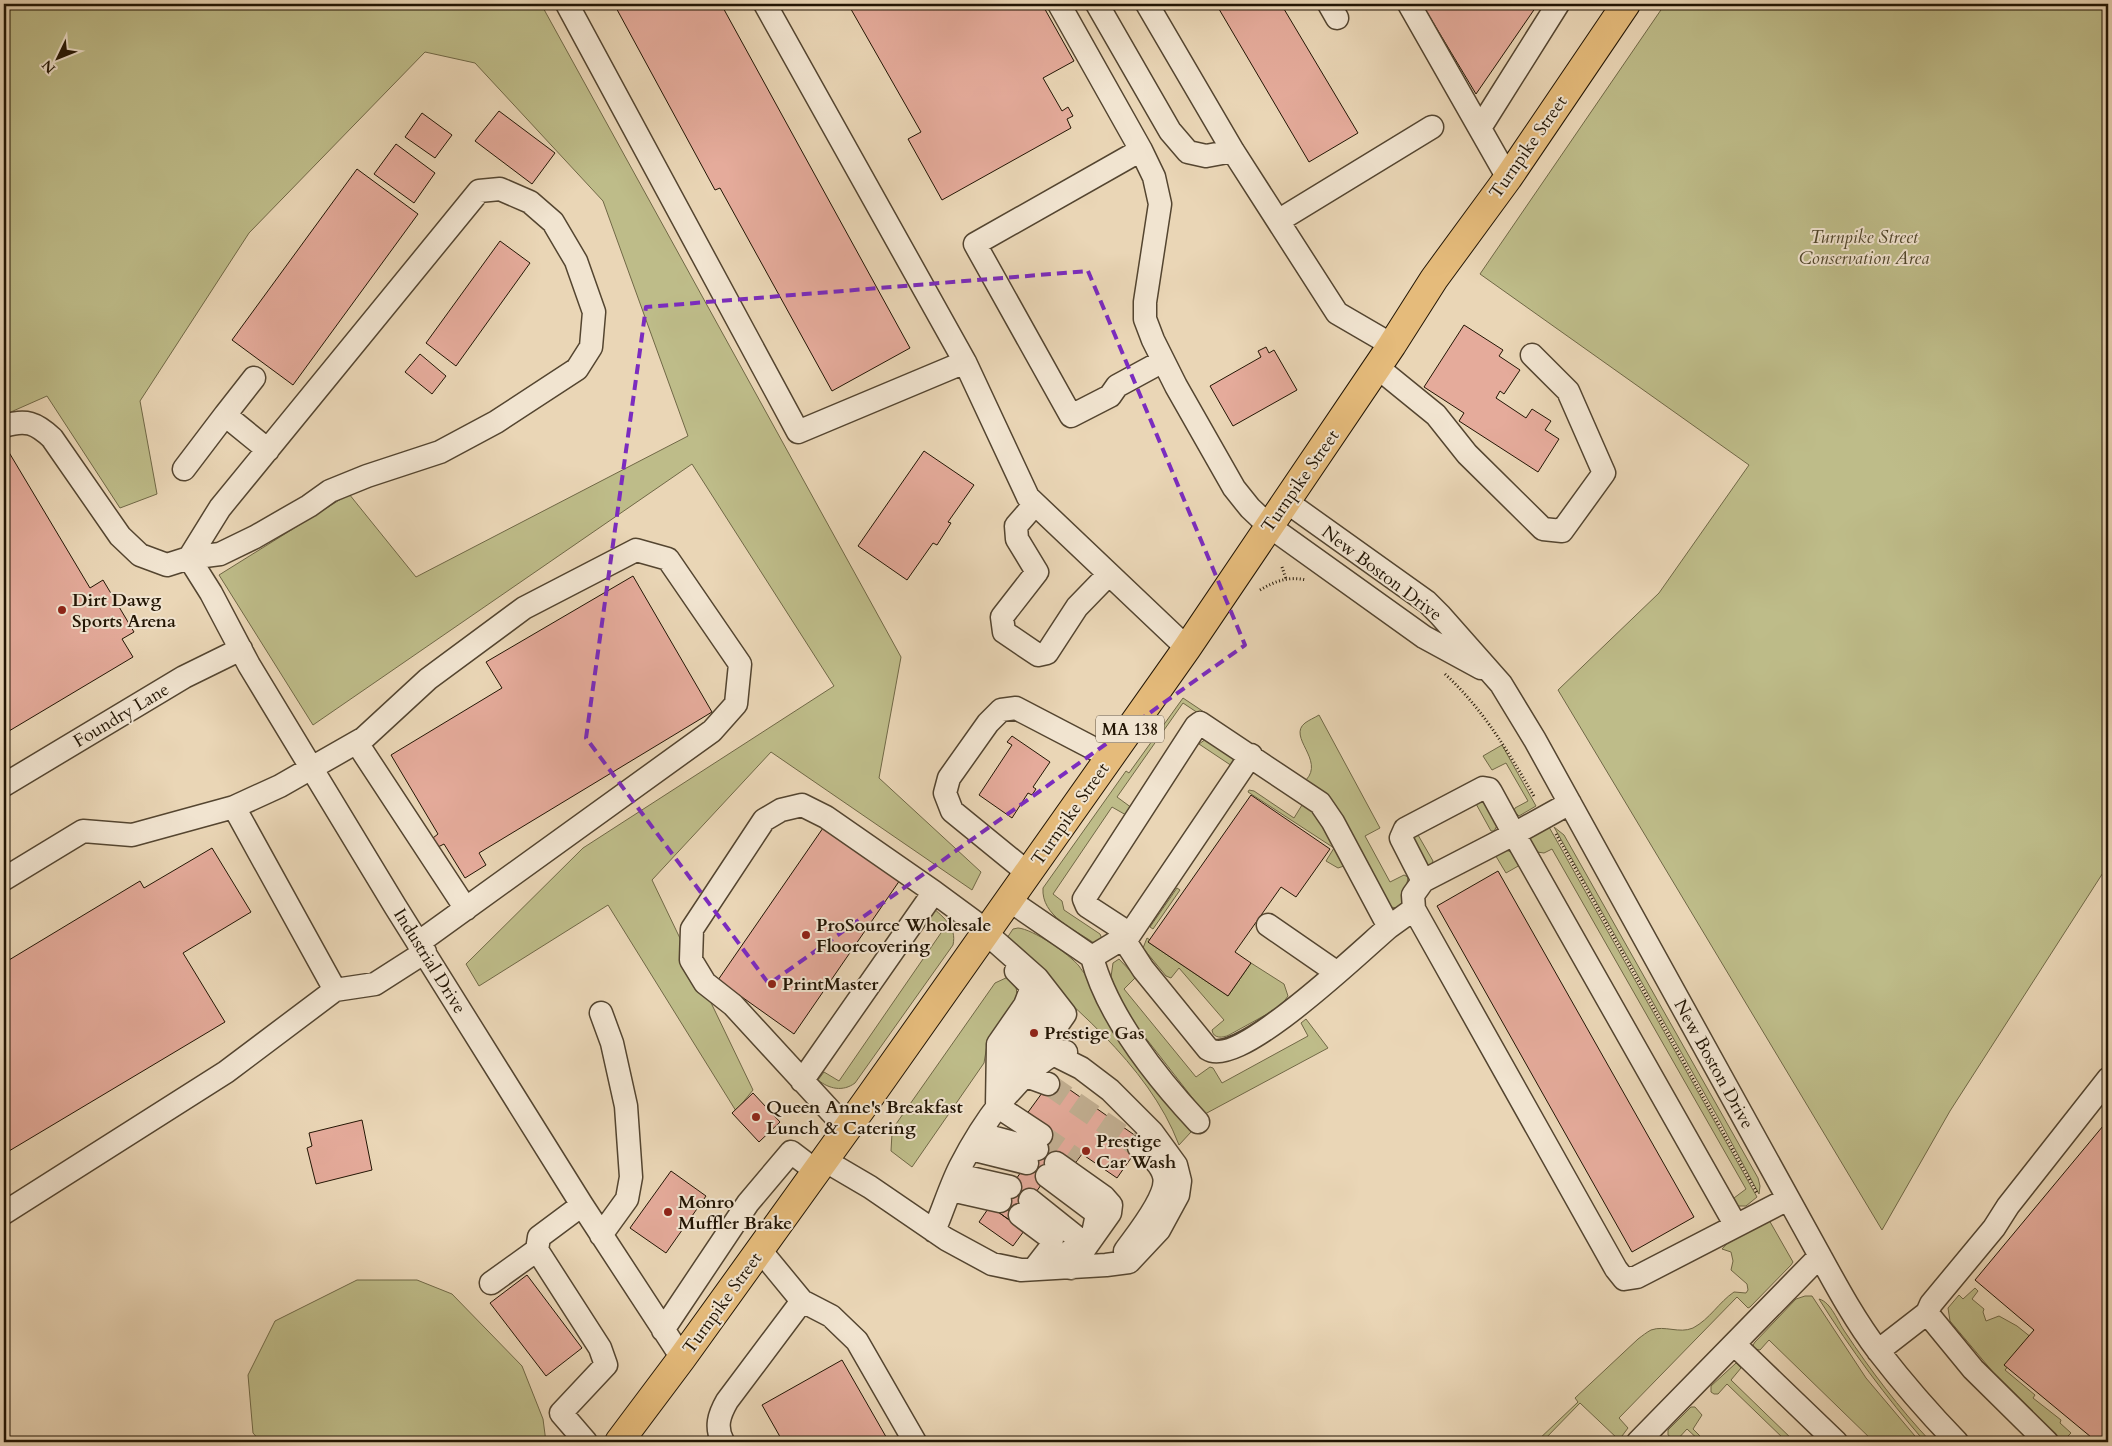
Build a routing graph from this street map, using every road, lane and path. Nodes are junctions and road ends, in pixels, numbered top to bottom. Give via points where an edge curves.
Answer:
1 (568, 4) edge
2 (765, 4) edge
3 (1059, 4) edge
4 (1097, 4) edge
5 (1147, 4) edge
6 (1409, 4) edge
7 (1558, 4) edge
8 (1626, 4) edge
9 (1432, 127) dead end
10 (1480, 128) junction
11 (1142, 150) junction
12 (1233, 151) junction
13 (1508, 178) junction
14 (1278, 220) junction
15 (1392, 345) junction
16 (1532, 355) dead end
17 (1163, 361) junction
18 (965, 362) junction
19 (1377, 367) junction
20 (254, 378) dead end
21 (225, 415) junction
22 (4, 426) edge
23 (268, 450) junction
24 (184, 469) dead end
25 (1287, 502) junction
26 (1035, 504) junction
27 (1270, 526) junction
28 (188, 558) junction
29 (1282, 567) dead end
30 (1109, 574) junction
31 (1286, 579) junction
32 (1311, 582) dead end
33 (1260, 590) dead end
34 (1187, 648) junction
35 (241, 649) junction
36 (1440, 670) dead end
37 (1491, 674) junction
38 (357, 743) junction
39 (1251, 756) junction
40 (1110, 757) junction
41 (312, 766) junction
42 (4, 785) edge
43 (1536, 801) dead end
44 (1570, 803) junction
45 (234, 807) junction
46 (1552, 827) dead end
47 (1514, 834) junction
48 (1028, 873) junction
49 (4, 879) edge
50 (1423, 881) junction
51 (934, 892) junction
52 (1009, 900) junction
53 (466, 909) junction
54 (1414, 909) junction
55 (1268, 925) dead end
56 (1389, 927) junction
57 (984, 936) junction
58 (1127, 936) junction
59 (422, 947) junction
60 (1092, 957) junction
61 (1336, 972) junction
62 (1034, 983) junction
63 (335, 990) junction
64 (601, 1013) dead end
65 (1026, 1076) junction
66 (2108, 1079) edge
67 (802, 1081) junction
68 (1048, 1084) tunnel mouth
69 (997, 1106) junction
70 (1198, 1122) dead end
71 (976, 1142) junction
72 (1139, 1147) tunnel mouth
73 (830, 1151) junction
74 (954, 1182) junction
75 (1005, 1194) dead end
76 (1758, 1195) dead end
77 (1788, 1198) junction
78 (582, 1205) junction
79 (4, 1213) edge
80 (937, 1224) junction
81 (1735, 1224) junction
82 (601, 1235) junction
83 (537, 1250) junction
84 (760, 1250) junction
85 (1820, 1256) junction
86 (1086, 1266) junction
87 (1034, 1269) junction
88 (492, 1283) dead end
89 (802, 1301) junction
90 (1927, 1313) junction
91 (663, 1330) junction
92 (1734, 1344) junction
93 (1878, 1351) junction
94 (682, 1358) junction
95 (586, 1442) edge
96 (619, 1442) edge
97 (723, 1442) edge
98 (914, 1442) edge
99 (1638, 1442) edge
100 (1836, 1442) edge
101 (1957, 1442) edge
102 (2047, 1442) edge

1 - 18 street via 798,432
2 - 18 street
3 - 11 street, New Boston Drive
4 - 12 street via 1170,132 1188,152 1206,156
5 - 12 street
6 - 10 street
7 - 10 street
8 - 13 main road, Turnpike Street / MA 138
9 - 14 street
10 - 13 street
11 - 17 street, New Boston Drive via 1154,177 1160,204 1145,319
11 - 17 street via 975,244 1071,416 1110,396 1117,386
12 - 14 street
13 - 15 main road, Turnpike Street / MA 138 via 1434,279
14 - 15 street via 1337,313
15 - 19 main road, Turnpike Street / MA 138
16 - 19 street via 1568,391 1604,473 1562,531 1543,529 1467,454 1436,415
17 - 27 street, New Boston Drive via 1234,488
18 - 26 street via 1028,497
19 - 25 main road, Turnpike Street / MA 138
20 - 21 street
21 - 23 street
21 - 24 street
22 - 28 street via 24,423 39,426 52,438 120,536 140,556 167,564
23 - 28 street via 220,508
23 - 28 street via 479,190 500,189 530,202 553,222 576,261 594,312 590,347 577,369 496,422 440,452 330,491 255,537 220,554
25 - 27 main road, Turnpike Street / MA 138
25 - 37 street, New Boston Drive via 1427,602
26 - 30 street
26 - 30 street via 1016,526 1017,539 1037,572 1002,617 1004,632 1038,655 1047,653 1077,607
27 - 34 main road, Turnpike Street / MA 138
27 - 37 street, New Boston Drive via 1424,636
28 - 35 street, Industrial Drive
29 - 31 path
30 - 34 street
31 - 32 path
31 - 33 path
34 - 40 main road, Turnpike Street / MA 138
35 - 41 street, Industrial Drive
35 - 42 street, Foundry Lane via 184,677
36 - 43 path via 1467,696 1497,733
37 - 44 street, New Boston Drive via 1513,701
38 - 41 street
38 - 53 street
38 - 53 street via 428,679 524,608 636,550 668,559 740,664 736,704 712,732
39 - 56 street via 1313,797 1327,811
39 - 58 street
39 - 58 street via 1206,725 1200,723 1196,726 1084,899 1087,906
40 - 48 main road, Turnpike Street / MA 138
40 - 48 street via 1016,708 1001,710 971,746 949,778 944,793 952,811
41 - 45 street via 280,786
41 - 59 street, Industrial Drive
44 - 47 street
44 - 77 street, New Boston Drive
45 - 49 street via 132,835 83,831
45 - 63 street
46 - 76 path
47 - 50 street
47 - 50 street via 1489,790 1477,791 1402,833 1403,843
47 - 81 street
48 - 52 main road, Turnpike Street / MA 138
50 - 54 street via 1413,896
51 - 57 street
51 - 67 street
51 - 67 street via 826,817 802,805 781,810 764,820 692,929 691,960 705,983 733,1005
52 - 57 main road, Turnpike Street / MA 138
52 - 60 street
53 - 59 street
54 - 56 street
54 - 81 street via 1624,1279 1637,1277
55 - 61 street
56 - 61 street
57 - 62 street
57 - 73 main road, Turnpike Street / MA 138
58 - 60 street
58 - 61 street via 1143,969 1208,1050 1213,1052 1238,1047 1284,1018
59 - 63 street via 375,984
59 - 78 street, Industrial Drive
60 - 70 street via 1105,995 1135,1044
62 - 69 street via 1026,1002 998,1044
62 - 69 street via 1043,1010 1015,1052
62 - 69 street via 1058,1009 1025,1055
63 - 79 street via 226,1072
64 - 82 street via 612,1043 626,1106 631,1177 627,1199
65 - 68 street
65 - 69 street
65 - 86 street via 1058,1051 1084,1056 1110,1090 1152,1132 1176,1165 1180,1181 1178,1195 1157,1233 1132,1259
66 - 90 street
67 - 73 street
69 - 71 street
69 - 71 street via 1035,1149
71 - 74 street
72 - 86 street via 1162,1170 1165,1182 1162,1193 1137,1213
73 - 80 street via 878,1178
73 - 84 main road, Turnpike Street / MA 138
73 - 91 street via 791,1152 748,1203
74 - 75 street
74 - 80 street
77 - 81 street
77 - 85 street, New Boston Drive
78 - 82 street, Industrial Drive
78 - 83 street via 539,1237
80 - 87 street via 987,1262 1021,1270
82 - 91 street, Industrial Drive
83 - 88 street
83 - 95 street via 600,1348 606,1365 561,1413
84 - 89 street
84 - 94 main road, Turnpike Street / MA 138
85 - 92 street
85 - 93 street, New Boston Drive
86 - 86 street via 1092,1238 1110,1212 1111,1205 1060,1166 1119,1191 1124,1204 1120,1218
86 - 87 street
86 - 87 street via 1075,1236 1025,1207 1052,1239 1051,1247
89 - 97 street via 726,1401 718,1427
89 - 98 street via 831,1316 857,1340
90 - 93 street
90 - 102 street via 1973,1368
91 - 94 street, Industrial Drive
92 - 99 street
92 - 100 street
93 - 101 street, New Boston Drive
94 - 96 main road, Turnpike Street / MA 138

